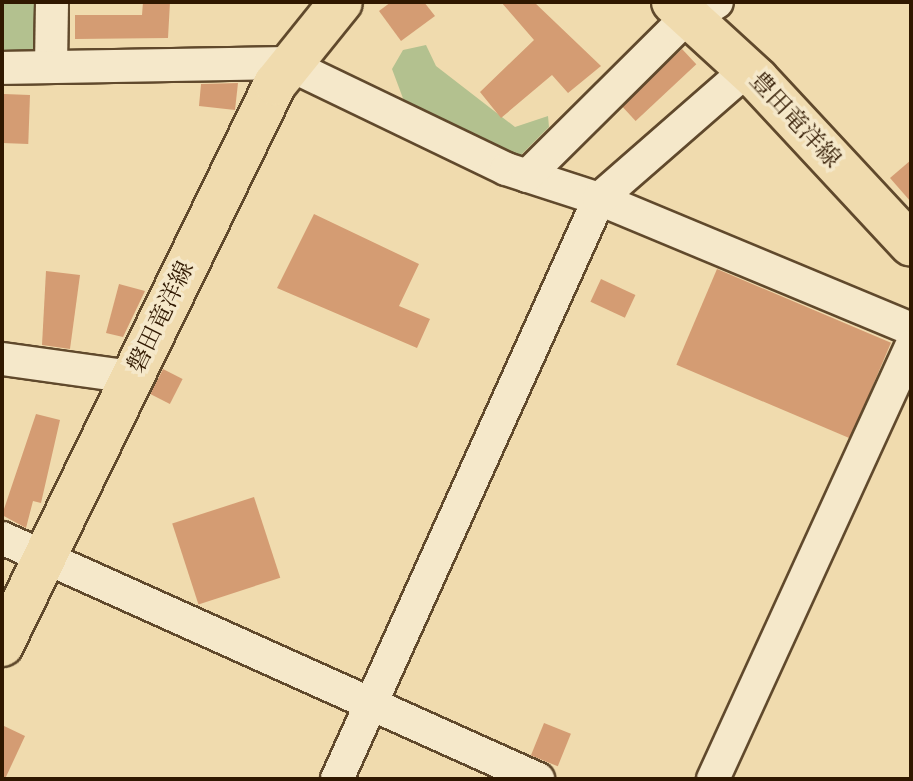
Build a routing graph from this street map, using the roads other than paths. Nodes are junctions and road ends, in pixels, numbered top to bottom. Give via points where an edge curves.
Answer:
1 (52, 2) edge
2 (341, 2) edge
3 (694, 7) edge
4 (286, 63) junction
5 (51, 66) junction
6 (2, 68) edge
7 (747, 70) junction
8 (527, 176) junction
9 (599, 199) junction
10 (911, 245) edge
11 (911, 329) edge
12 (911, 347) edge
13 (2, 359) edge
14 (131, 377) junction
15 (2, 538) edge
16 (44, 557) junction
17 (2, 645) edge
18 (372, 704) junction
19 (337, 779) edge
20 (538, 779) edge
21 (713, 779) edge

1 - 5 street
2 - 4 main road, 磐田竜洋線
3 - 7 main road, 豊田竜洋線
3 - 8 street
4 - 5 street
4 - 8 street
4 - 14 main road, 磐田竜洋線
5 - 6 street
7 - 9 street
7 - 10 main road, 豊田竜洋線
8 - 9 street
9 - 11 street
9 - 18 street
12 - 21 street
13 - 14 street
14 - 16 main road, 磐田竜洋線
15 - 16 street
16 - 17 main road, 磐田竜洋線
16 - 18 street
18 - 19 street
18 - 20 street

